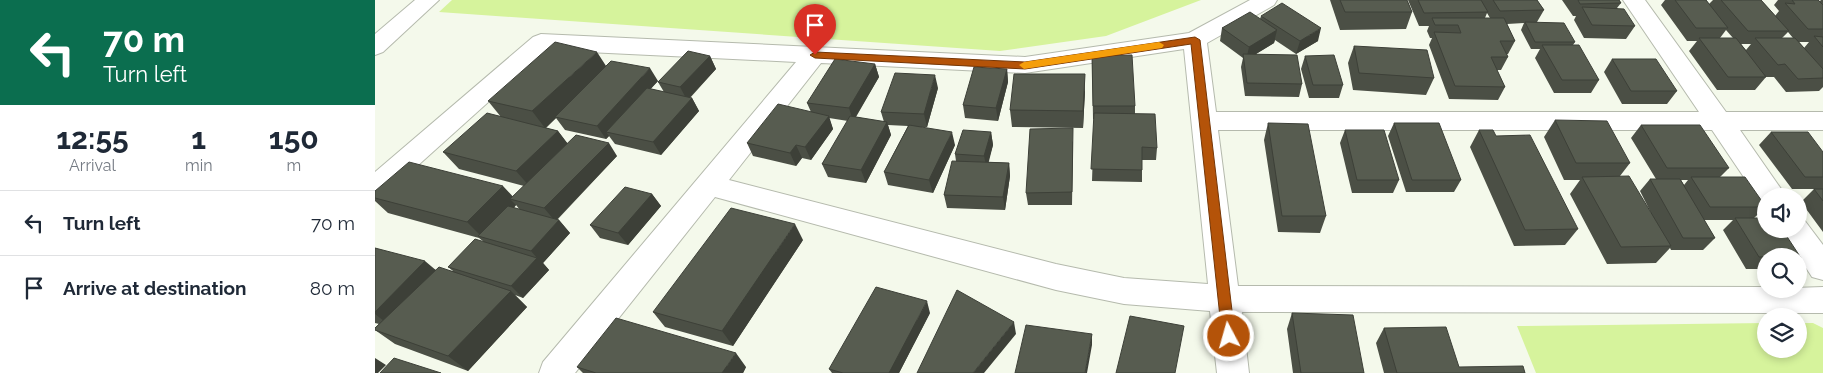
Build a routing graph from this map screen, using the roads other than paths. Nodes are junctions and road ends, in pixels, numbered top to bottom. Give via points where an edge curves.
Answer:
1 (428, 0) edge
2 (1266, 0) edge
3 (1634, 0) edge
4 (1195, 40) junction
5 (375, 47) edge
6 (815, 55) junction
7 (1204, 120) junction
8 (1719, 121) junction
9 (1823, 121) edge
10 (709, 185) junction
11 (375, 188) edge
12 (1766, 188) edge
13 (1801, 238) edge
14 (1823, 268) edge
15 (1225, 300) junction
16 (1823, 300) edge
17 (555, 373) edge
18 (1233, 373) edge

1 - 5 street
2 - 4 street
3 - 8 street
4 - 6 street via 1025,65
4 - 7 street
6 - 10 street
6 - 11 street via 541,42
7 - 8 street
7 - 15 street
8 - 9 street
8 - 12 street
10 - 15 street via 1056,277 1124,291
10 - 17 street
13 - 14 street
15 - 16 street
15 - 18 street

